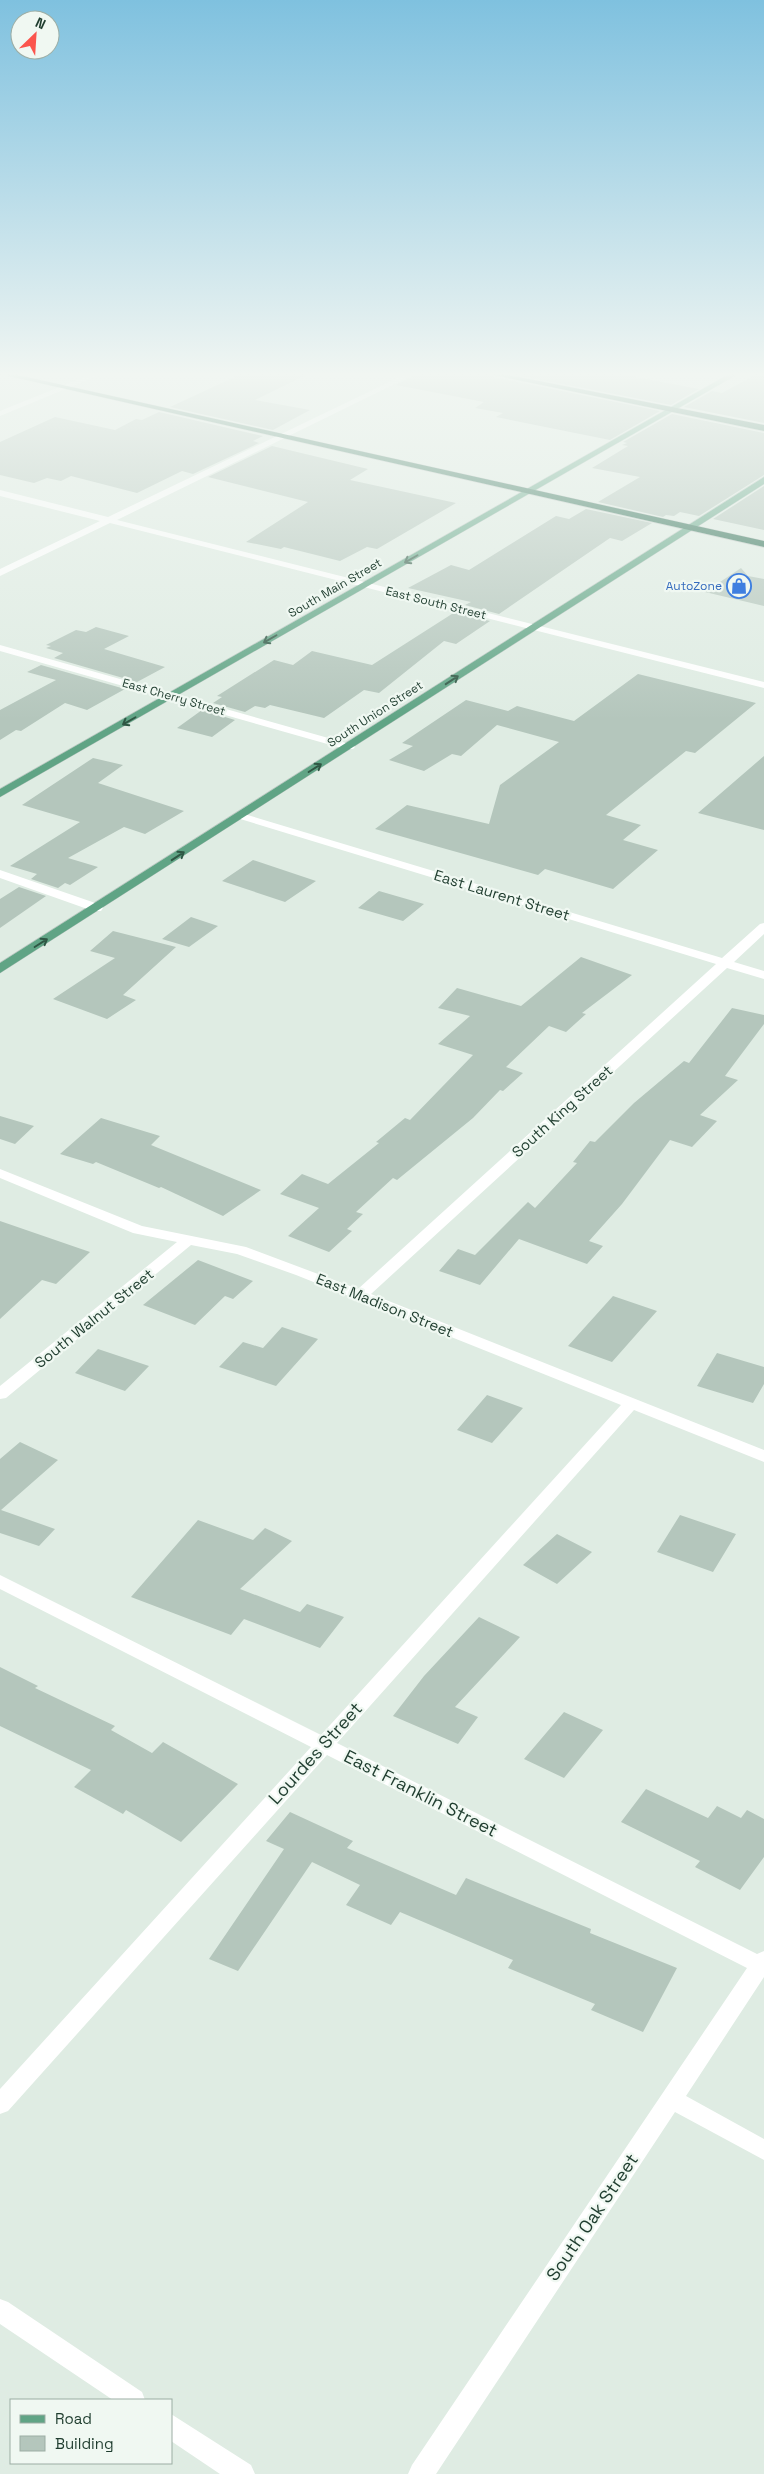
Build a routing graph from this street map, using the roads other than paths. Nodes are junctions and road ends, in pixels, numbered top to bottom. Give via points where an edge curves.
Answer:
1 (171, 489) edge
2 (522, 489) edge
3 (532, 489) edge
4 (749, 489) edge
5 (529, 491) junction
6 (0, 492) edge
7 (108, 520) junction
8 (691, 527) junction
9 (764, 544) edge
10 (0, 572) edge
11 (366, 585) junction
12 (533, 628) junction
13 (0, 648) edge
14 (764, 685) edge
15 (170, 696) junction
16 (349, 747) junction
17 (0, 794) edge
18 (241, 816) junction
19 (0, 874) edge
20 (97, 908) junction
21 (764, 927) edge
22 (726, 962) junction
23 (0, 969) edge
24 (764, 975) edge
25 (0, 1173) edge
26 (187, 1241) junction
27 (361, 1295) junction
28 (0, 1394) edge
29 (631, 1404) junction
30 (764, 1456) edge
31 (0, 1581) edge
32 (323, 1744) junction
33 (762, 1963) edge
34 (671, 2099) junction
35 (0, 2104) edge
36 (764, 2150) edge
37 (0, 2310) edge
38 (132, 2399) edge
39 (172, 2427) edge
40 (242, 2474) edge
41 (421, 2474) edge

1 - 7 street
2 - 5 highway
3 - 5 main road, South Main Street
4 - 8 main road, South Union Street
5 - 8 highway
5 -> 11 main road, South Main Street
6 - 7 street, East South Street
7 - 10 street
7 - 11 street, East South Street
8 - 9 highway
8 - 12 main road, South Union Street
11 - 12 street, East South Street
11 -> 15 main road, South Main Street
12 - 14 street, East South Street
16 -> 12 main road, South Union Street
13 - 15 street, East Cherry Street
15 - 16 street, East Cherry Street
15 -> 17 main road, South Main Street
18 -> 16 main road, South Union Street
20 -> 18 main road, South Union Street
18 - 22 street, East Laurent Street
19 - 20 street
23 -> 20 main road, South Union Street
21 - 22 street, South King Street
22 - 24 street, East Laurent Street
22 - 27 street, South King Street
25 - 26 street, East Madison Street via 138,1230
26 - 27 street, East Madison Street via 241,1250
26 - 28 street, South Walnut Street
27 - 29 street, East Madison Street
29 - 30 street, East Madison Street
29 - 32 street, Lourdes Street
31 - 32 street, East Franklin Street
32 - 33 street, East Franklin Street
32 - 35 street, Lourdes Street
33 - 34 street, South Oak Street
34 - 36 street
34 - 41 street, South Oak Street
37 - 38 street
39 - 40 street

